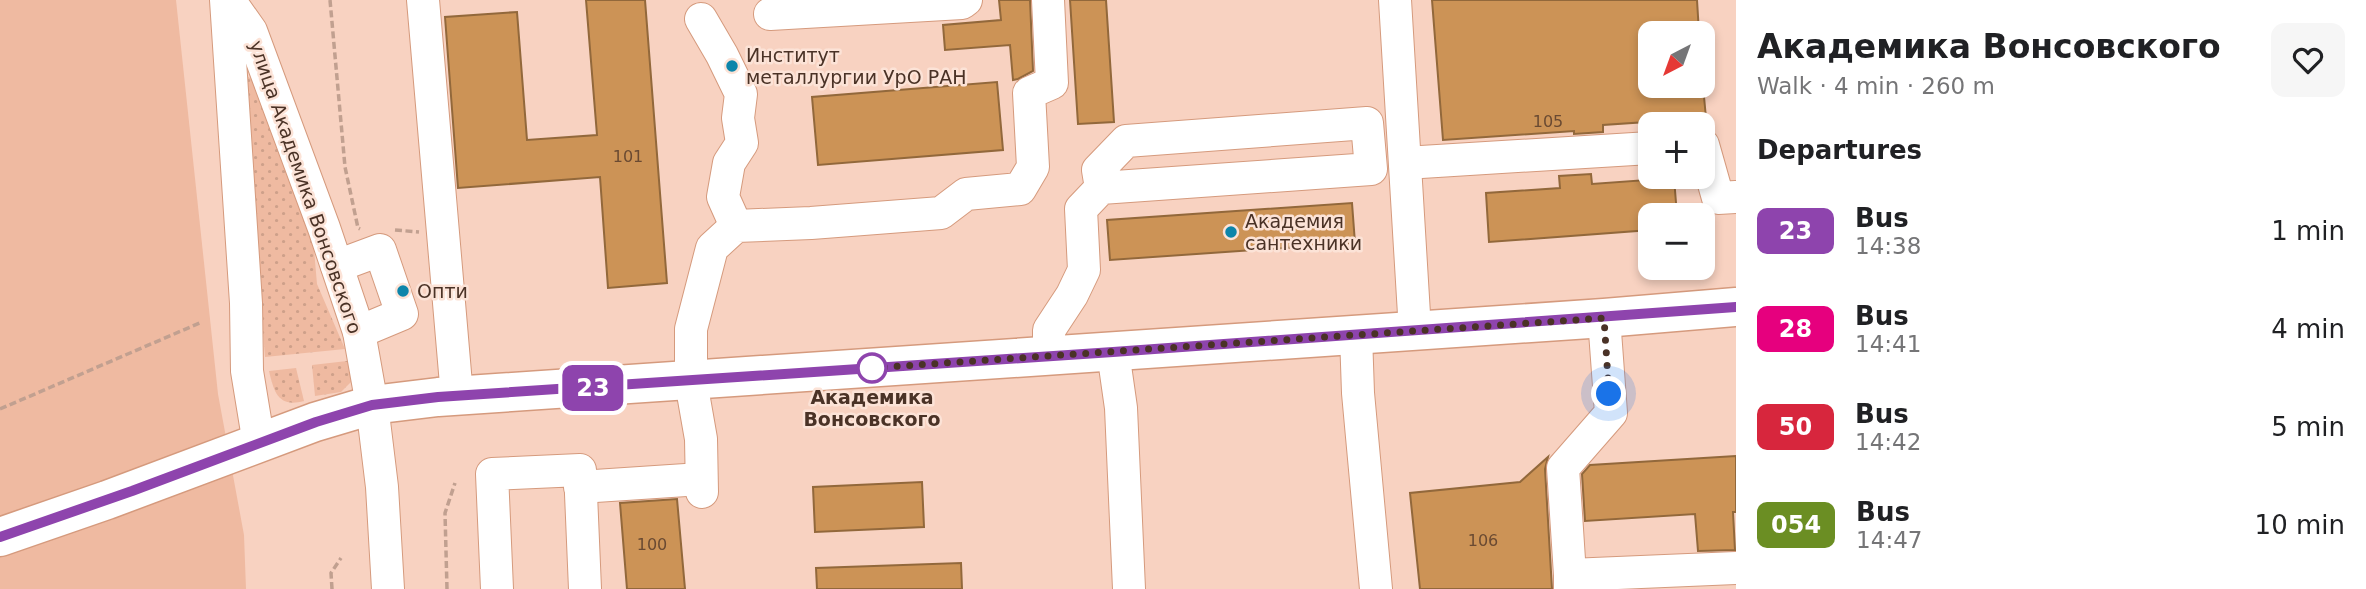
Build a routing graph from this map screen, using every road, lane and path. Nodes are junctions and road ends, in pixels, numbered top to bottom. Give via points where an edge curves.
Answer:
1 (228, 0) edge
2 (330, 0) edge
3 (423, 0) edge
4 (966, 0) edge
5 (1048, 0) edge
6 (1395, 0) edge
7 (769, 14) dead end
8 (701, 19) dead end
9 (1638, 149) edge
10 (1405, 163) junction
11 (1715, 187) edge
12 (1101, 188) junction
13 (1736, 197) edge
14 (736, 226) junction
15 (370, 229) dead end
16 (394, 230) dead end
17 (442, 233) junction
18 (338, 267) junction
19 (1736, 307) edge
20 (1604, 318) junction
21 (202, 322) dead end
22 (1415, 331) junction
23 (359, 332) junction
24 (1356, 335) junction
25 (1113, 352) junction
26 (1049, 356) junction
27 (691, 382) junction
28 (457, 396) junction
29 (372, 405) junction
30 (0, 410) edge
31 (259, 444) junction
32 (455, 483) dead end
33 (580, 487) junction
34 (0, 537) edge
35 (341, 558) dead end
36 (1736, 568) edge
37 (1570, 582) edge
38 (332, 589) edge
39 (388, 589) edge
40 (447, 589) edge
41 (497, 589) edge
42 (585, 589) edge
43 (1129, 589) edge
44 (1376, 589) edge

1 - 18 street, улица Академика Вонсовского via 251,31
1 - 31 street, улица Академика Вонсовского via 247,371
2 - 15 path via 345,167 358,228
3 - 17 street
4 - 7 street
5 - 14 street via 1052,83 1029,93 1033,167 1020,188 966,194 941,213
6 - 10 street
8 - 14 street via 741,94 742,143 729,163 723,197
9 - 10 street
10 - 22 street
11 - 13 street via 1718,198
12 - 12 street via 1371,169 1367,123 1126,141 1098,170
12 - 26 street via 1081,209 1084,270 1049,331
14 - 27 street via 712,248 703,275 691,329
16 - 17 path
17 - 28 street
18 - 23 street, улица Академика Вонсовского
18 - 23 street via 380,250 402,314
19 - 20 main road
20 - 22 main road
20 - 37 street via 1611,413 1563,468
21 - 30 path
22 - 24 main road
23 - 29 street, улица Академика Вонсовского
24 - 25 main road
24 - 44 street
25 - 26 main road
25 - 43 street via 1121,408
26 - 27 main road
27 - 28 main road
27 - 33 street via 701,439 701,486
28 - 29 main road
29 - 31 main road
29 - 39 street, улица Академика Вонсовского
31 - 34 main road
32 - 40 path via 444,513
33 - 41 street via 580,470 492,474
33 - 42 street
35 - 38 path via 331,573
36 - 37 street

